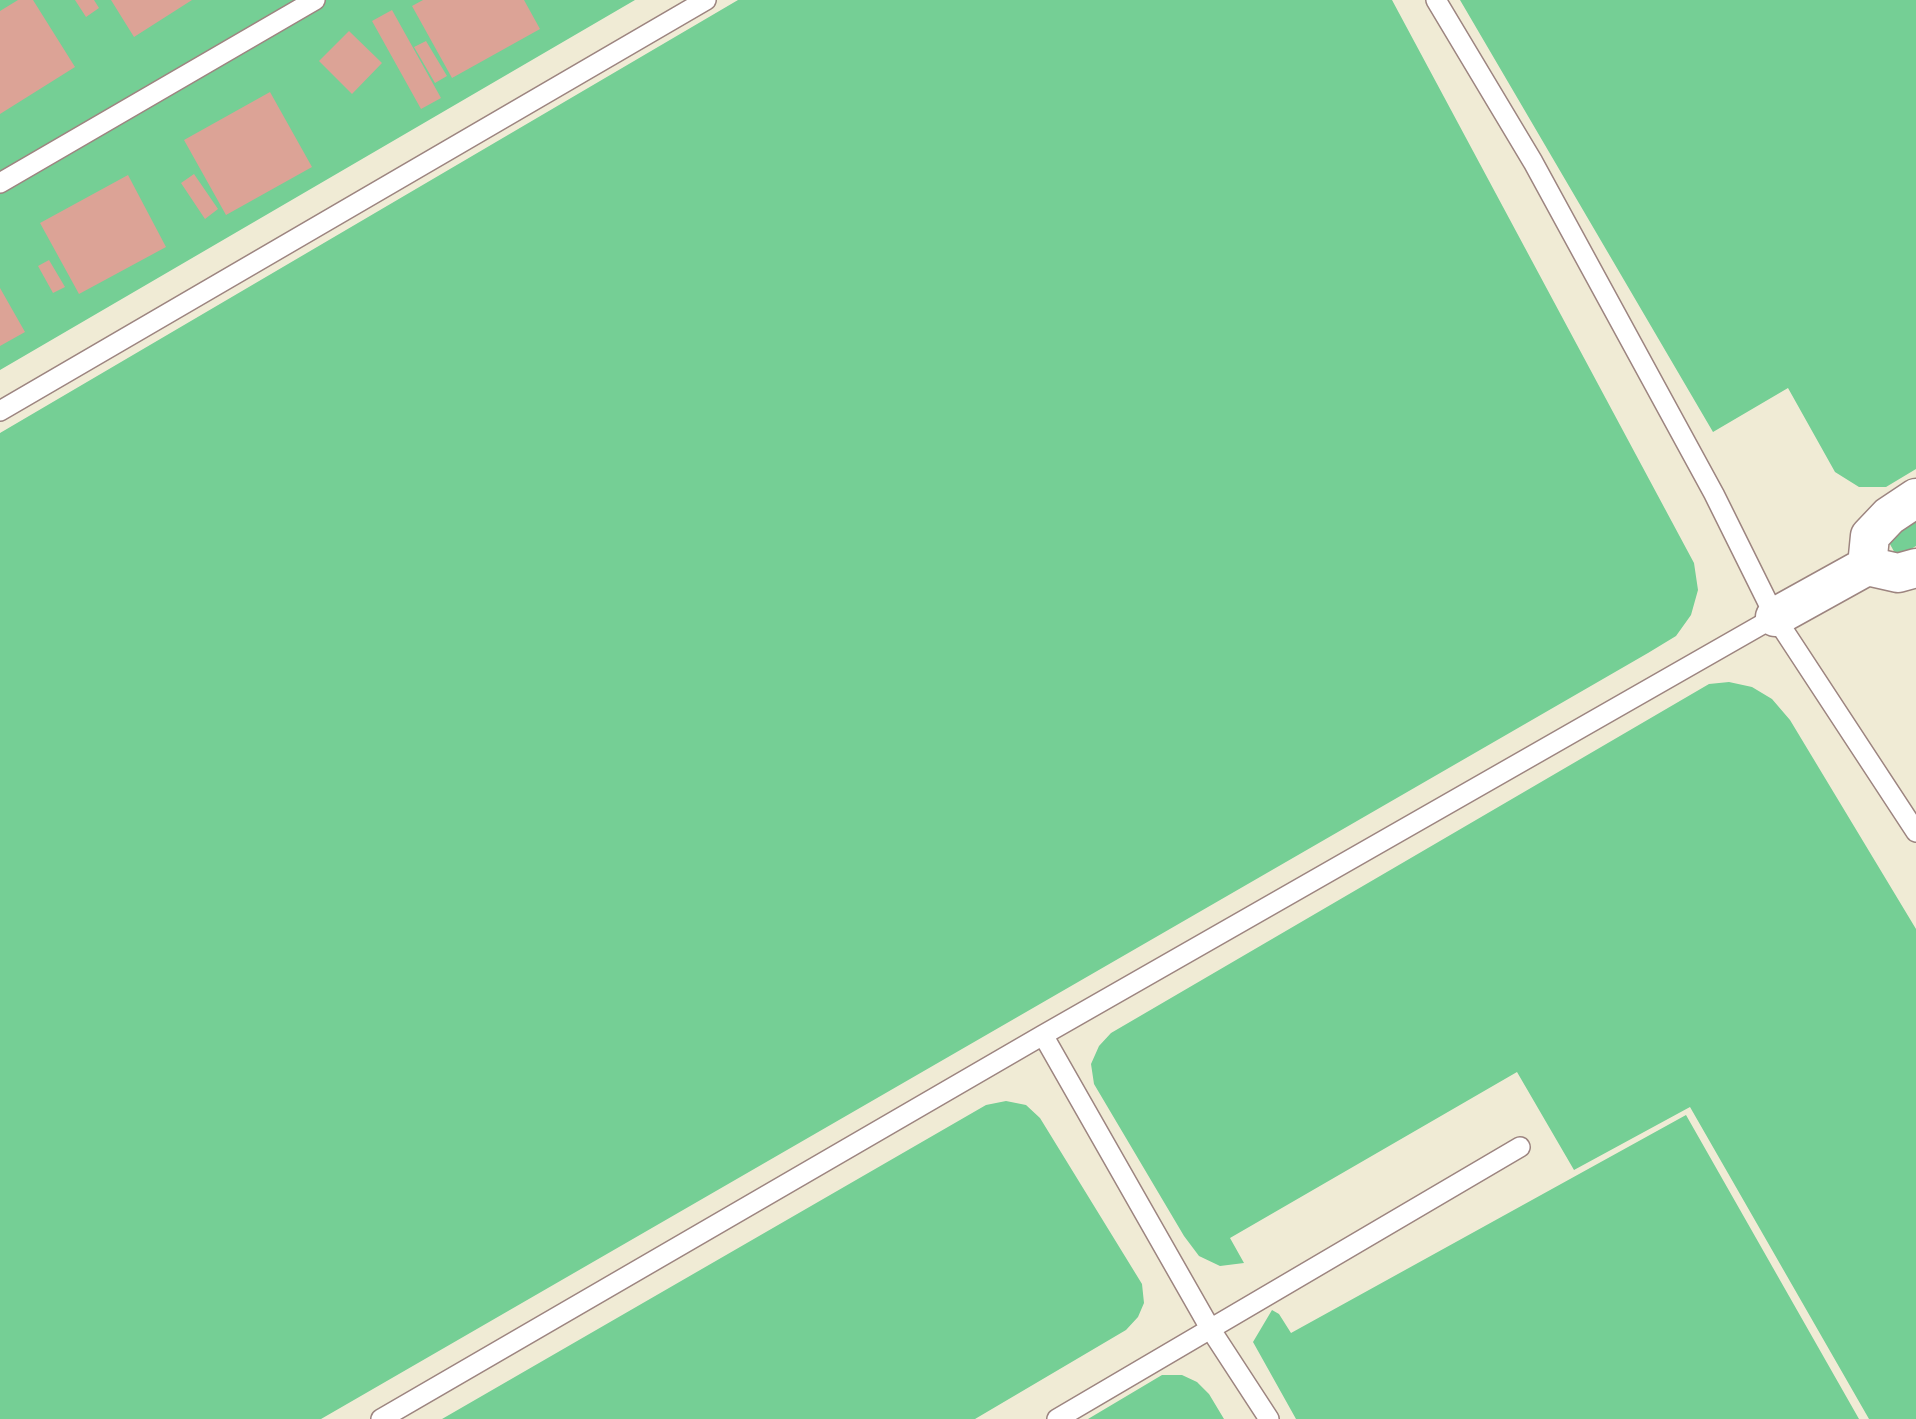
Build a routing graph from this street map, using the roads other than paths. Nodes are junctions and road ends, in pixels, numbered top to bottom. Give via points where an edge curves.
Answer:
1 (315, 0) edge
2 (706, 0) edge
3 (1436, 0) edge
4 (0, 184) edge
5 (0, 411) edge
6 (1916, 498) edge
7 (1867, 566) junction
8 (1916, 568) edge
9 (1775, 617) junction
10 (1916, 832) edge
11 (1043, 1035) junction
12 (1520, 1147) dead end
13 (1211, 1330) junction
14 (381, 1419) edge
15 (1057, 1419) edge
16 (1269, 1419) edge

1 - 4 lane
2 - 5 lane
3 - 9 lane via 1533,162 1714,494
6 - 7 street via 1870,536
7 - 8 street via 1898,573
7 - 9 street
9 - 10 lane
9 - 11 lane
11 - 13 lane
11 - 14 lane
12 - 13 lane
13 - 15 lane
13 - 16 lane

